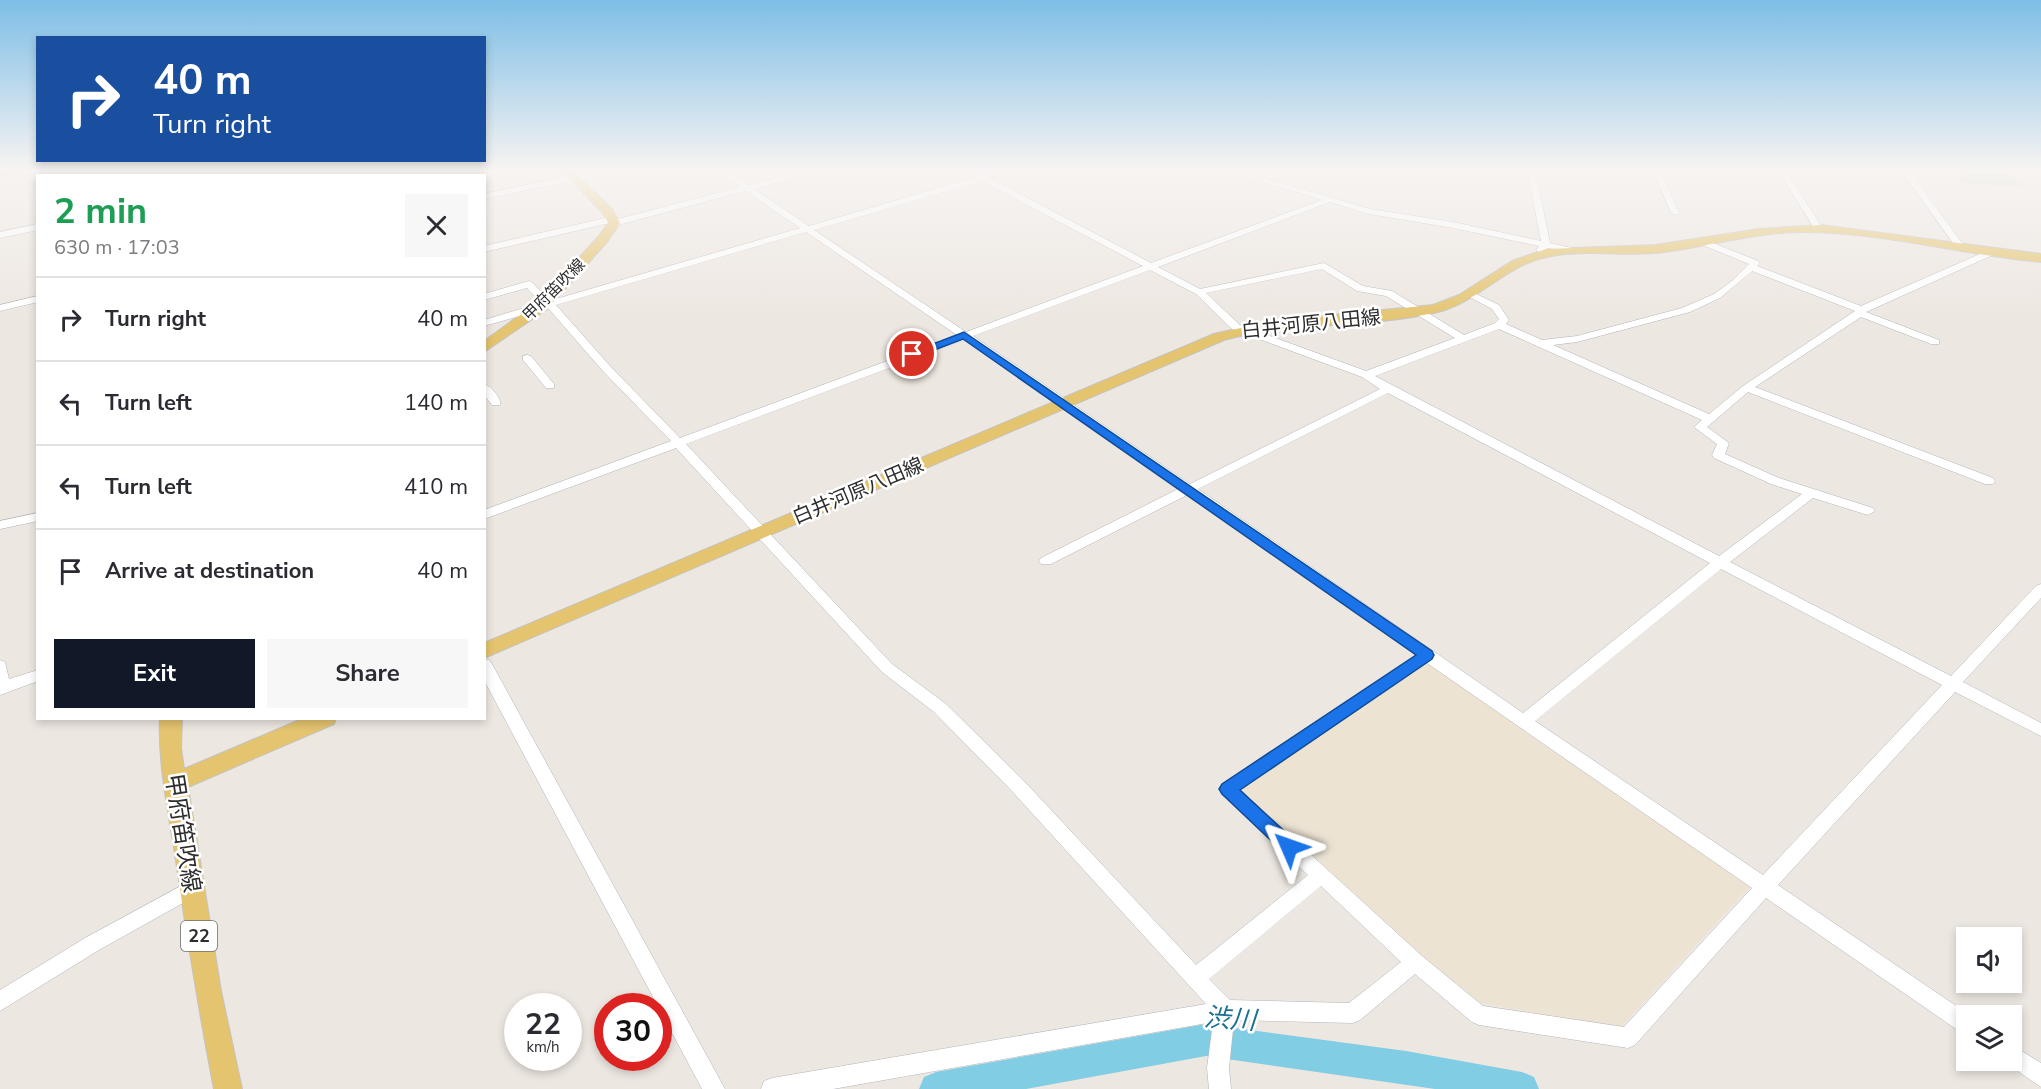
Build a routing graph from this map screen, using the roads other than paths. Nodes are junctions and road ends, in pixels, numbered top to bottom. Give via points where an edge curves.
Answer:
1 (619, 220) edge
2 (793, 220) edge
3 (839, 220) edge
4 (1062, 220) edge
5 (1275, 220) edge
6 (1422, 220) edge
7 (1544, 220) edge
8 (1813, 220) edge
9 (1941, 220) edge
10 (614, 221) junction
11 (36, 227) edge
12 (807, 229) junction
13 (1819, 229) junction
14 (0, 235) edge
15 (1703, 242) junction
16 (1961, 248) junction
17 (486, 249) edge
18 (1541, 250) junction
19 (1992, 252) junction
20 (2041, 258) edge
21 (1150, 266) junction
22 (1751, 267) junction
23 (1199, 292) junction
24 (1469, 294) junction
25 (486, 296) edge
26 (36, 299) edge
27 (545, 304) junction
28 (486, 305) edge
29 (0, 308) edge
30 (1420, 312) junction
31 (1860, 312) junction
32 (497, 319) junction
33 (486, 322) edge
34 (1498, 325) junction
35 (1244, 330) junction
36 (964, 335) junction
37 (1464, 339) junction
38 (1935, 342) dead end
39 (1544, 343) junction
40 (486, 347) edge
41 (527, 358) dead end
42 (1366, 375) junction
43 (550, 386) dead end
44 (1747, 388) junction
45 (1388, 389) junction
46 (486, 390) edge
47 (496, 403) dead end
48 (1063, 404) junction
49 (1708, 418) junction
50 (677, 441) junction
51 (1989, 481) dead end
52 (1188, 489) junction
53 (1810, 494) junction
54 (1868, 511) dead end
55 (486, 514) edge
56 (36, 517) edge
57 (0, 525) edge
58 (760, 533) junction
59 (1046, 561) dead end
60 (1719, 563) junction
61 (2041, 589) edge
62 (486, 650) edge
63 (1427, 655) junction
64 (0, 666) edge
65 (486, 667) edge
66 (36, 676) edge
67 (1952, 683) junction
68 (1, 689) edge
69 (171, 720) edge
70 (321, 720) edge
71 (1524, 721) junction
72 (2041, 730) edge
73 (175, 783) junction
74 (1320, 876) junction
75 (1767, 886) junction
76 (192, 888) junction
77 (1415, 962) junction
78 (1195, 978) junction
79 (0, 1001) edge
80 (1956, 1017) edge
81 (1223, 1018) junction
82 (2022, 1062) edge
83 (2041, 1076) edge
84 (1219, 1078) edge
85 (228, 1089) edge
86 (714, 1089) edge
87 (772, 1089) edge

1 - 10 street
2 - 12 street
3 - 12 street
4 - 21 street
5 - 21 street
6 - 18 street
7 - 18 street
8 - 13 street
9 - 16 street
10 - 17 street
10 - 27 main road, 甲府笛吹線 via 603,239
11 - 14 street
12 - 27 street
12 - 36 street
13 - 15 main road, 白井河原八田線 via 1783,230
13 - 16 main road, 白井河原八田線
15 - 18 main road, 白井河原八田線 via 1641,250
15 - 22 street via 1755,262
16 - 19 main road, 白井河原八田線
18 - 24 main road, 白井河原八田線
19 - 20 main road, 白井河原八田線
19 - 31 street
21 - 23 street
21 - 36 street
22 - 31 street
22 - 39 street via 1717,296 1686,310 1577,339
23 - 30 street via 1324,266 1360,289 1389,293
23 - 35 street
24 - 30 main road, 白井河原八田線
24 - 34 street via 1503,314 1504,320
25 - 27 street via 529,284
26 - 29 street
27 - 32 street
27 - 40 main road, 甲府笛吹線
27 - 50 street
28 - 32 street
30 - 35 main road, 白井河原八田線
30 - 37 street
31 - 38 street
31 - 44 street
32 - 33 street
34 - 37 street
34 - 39 street
35 - 42 street
35 - 48 main road, 白井河原八田線
36 - 48 street
36 - 50 street
37 - 42 street
39 - 49 street
41 - 43 street
42 - 45 street
44 - 49 street
44 - 51 street
45 - 52 street
45 - 60 street
46 - 47 street
48 - 52 street
48 - 58 main road, 白井河原八田線
49 - 53 street via 1700,427 1723,443 1718,455
50 - 55 street
50 - 58 street
52 - 59 street
52 - 63 street
53 - 54 street
53 - 60 street
56 - 57 street
58 - 62 main road, 白井河原八田線
58 - 78 street via 887,668 940,708 1017,785
60 - 67 street
60 - 71 street
61 - 67 street
63 - 71 street
63 - 74 street via 1228,789
64 - 68 street
65 - 86 street
66 - 68 street
67 - 72 street
67 - 75 street
69 - 73 main road, 甲府笛吹線 / 22
70 - 73 main road
71 - 75 street
73 - 76 main road, 甲府笛吹線 / 22
74 - 77 street
74 - 78 street
75 - 77 street via 1628,1038 1479,1015
75 - 80 street
76 - 79 street
76 - 85 main road, 甲府笛吹線 / 22
77 - 81 street via 1353,1013
78 - 81 street
81 - 84 street
81 - 87 street
82 - 83 street

